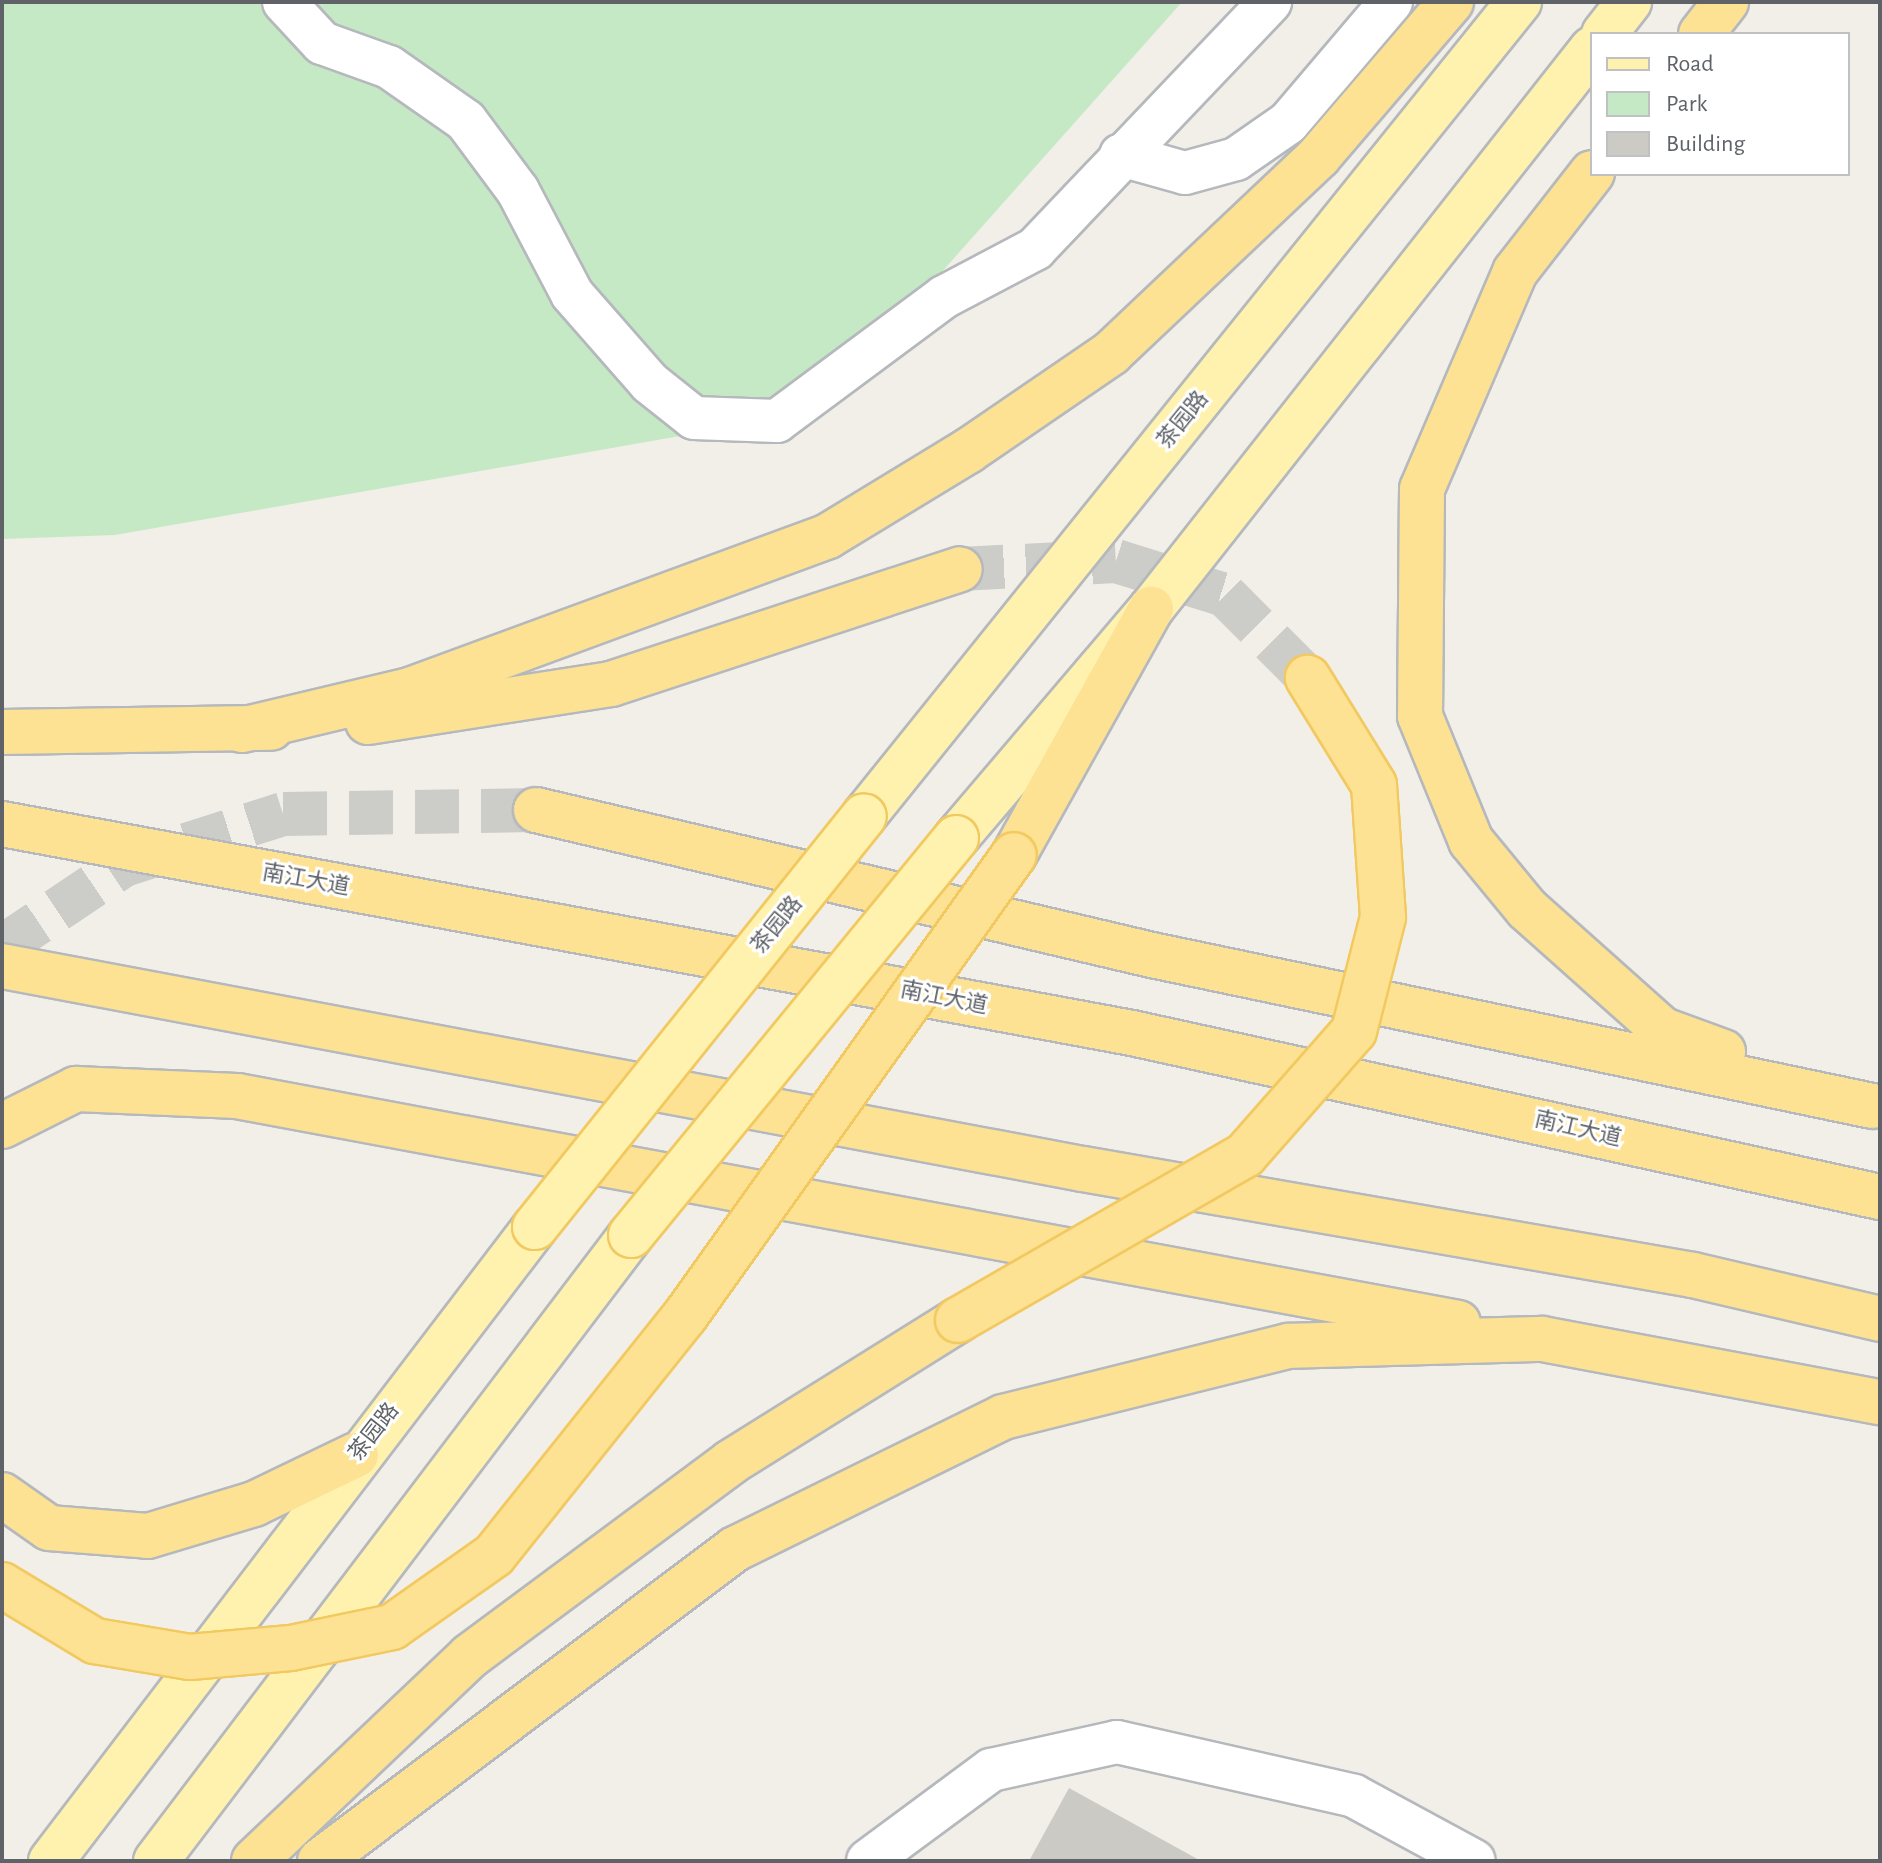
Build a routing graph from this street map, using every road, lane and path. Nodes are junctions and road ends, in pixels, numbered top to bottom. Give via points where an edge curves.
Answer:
1 (284, 2) edge
2 (1270, 2) edge
3 (1391, 2) edge
4 (1451, 2) edge
5 (1519, 2) edge
6 (1629, 2) edge
7 (1726, 2) edge
8 (1606, 32) edge
9 (1703, 32) edge
10 (1590, 52) edge
11 (1121, 155) junction
12 (1590, 176) edge
13 (960, 569) tunnel mouth
14 (1151, 609) junction
15 (1308, 678) tunnel mouth
16 (242, 730) junction
17 (2, 732) edge
18 (536, 810) tunnel mouth
19 (2, 824) edge
20 (2, 966) edge
21 (1876, 1107) edge
22 (2, 1126) edge
23 (1880, 1197) edge
24 (1880, 1319) edge
25 (1542, 1339) junction
26 (1880, 1402) edge
27 (356, 1455) junction
28 (2, 1495) edge
29 (2, 1585) edge
30 (51, 1861) edge
31 (156, 1861) edge
32 (254, 1861) edge
33 (320, 1861) edge
34 (868, 1861) edge
35 (1474, 1861) edge

1 - 11 street via 322,43 389,67 466,121 518,191 572,294 650,383 694,418 777,421 944,297 1035,249
2 - 11 street
3 - 11 street via 1288,123 1236,159 1185,173
4 - 16 highway via 1319,156 1111,353 968,451 828,536 410,690
5 - 27 main road, 茶园路, bridge
6 - 8 main road
7 - 9 highway
10 - 14 main road
12 - 21 highway via 1515,272 1422,489 1420,716 1471,841 1527,909 1663,1030
13 - 16 highway via 611,684 410,719
14 - 29 highway, bridge via 1014,855 685,1316 494,1555 392,1627 291,1648 190,1657 95,1641
14 - 31 main road, bridge via 631,1235
15 - 32 highway, bridge via 1374,785 1383,917 1354,1031 1245,1155 958,1320 731,1462 470,1656
16 - 17 highway
18 - 21 highway via 1152,955
19 - 23 highway, 南江大道 via 1204,1047
20 - 24 highway via 1068,1166 1693,1275
22 - 25 highway via 76,1089 237,1096
25 - 26 highway
25 - 33 highway via 1288,1346 1003,1417 735,1549
27 - 28 highway via 254,1504 148,1536 49,1528
27 - 30 main road, 茶园路
34 - 35 street via 991,1770 1117,1742 1354,1796

